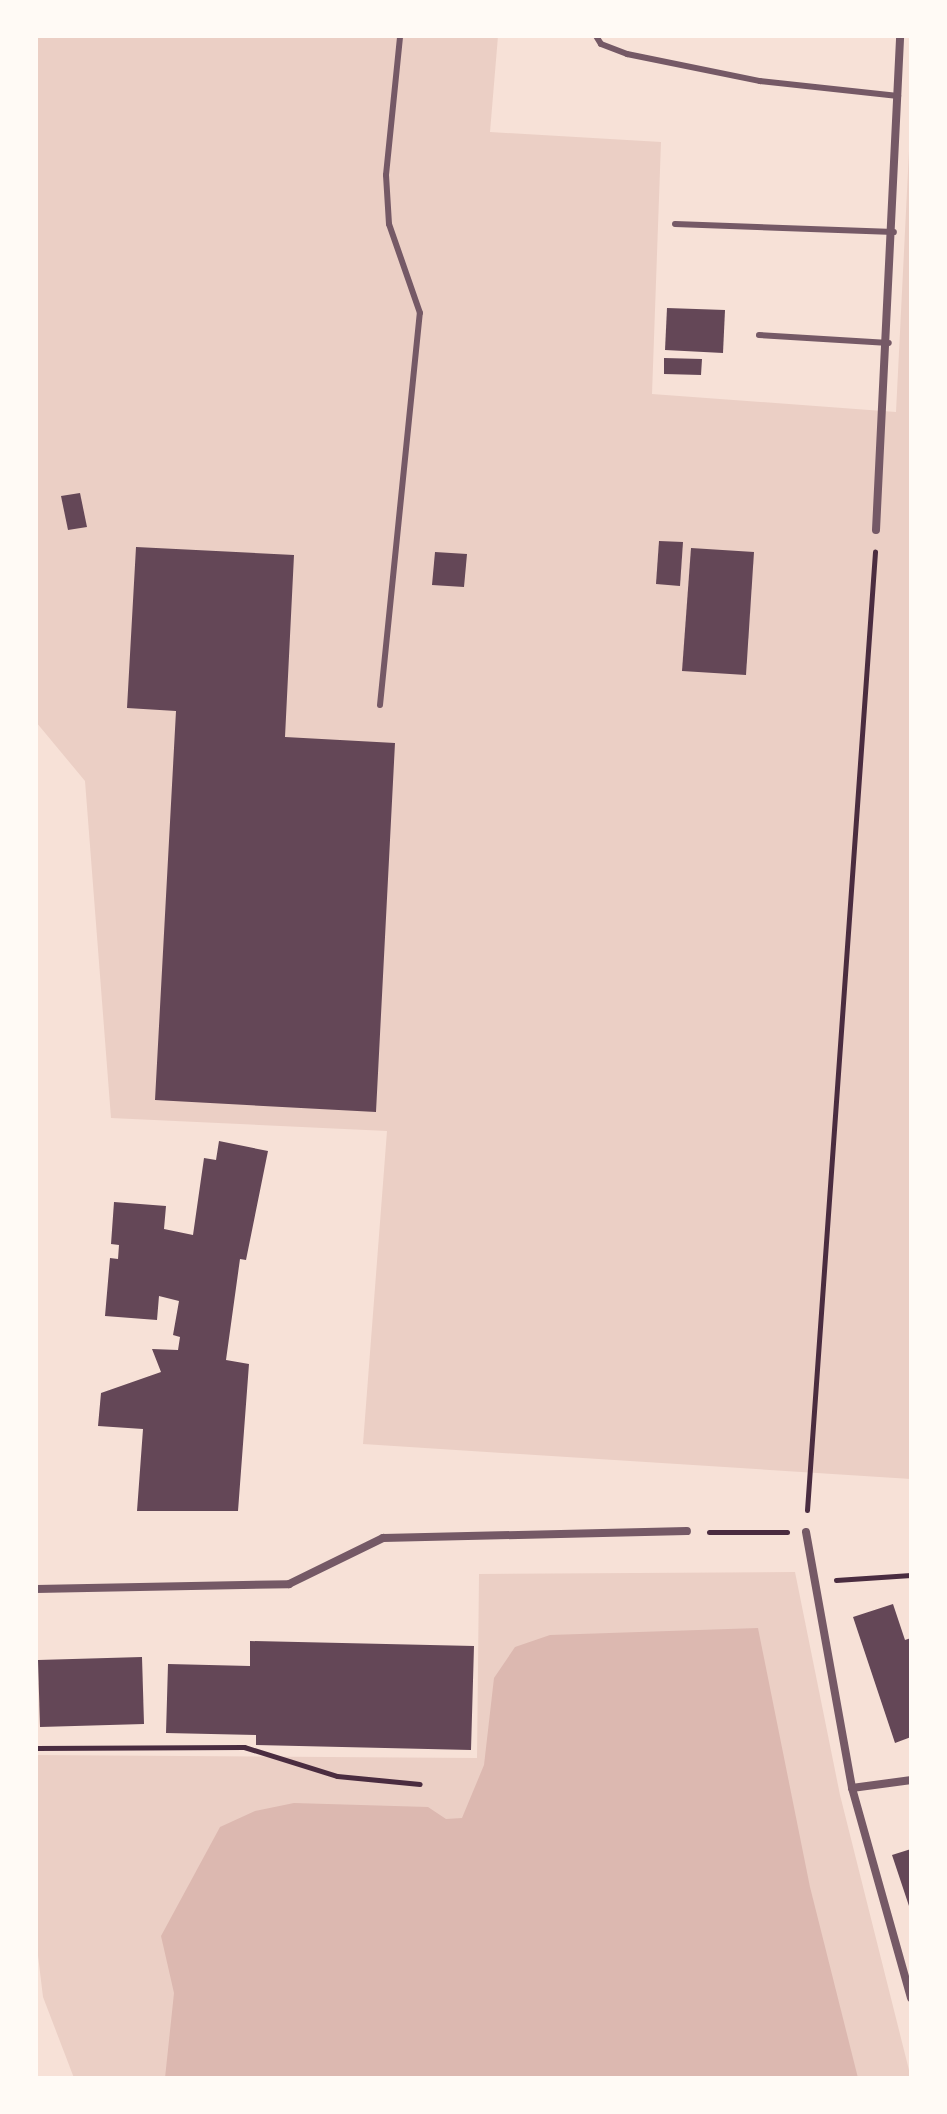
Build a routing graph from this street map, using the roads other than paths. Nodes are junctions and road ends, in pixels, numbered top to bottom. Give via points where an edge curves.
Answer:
1 (400, 36) edge
2 (596, 36) edge
3 (900, 36) edge
4 (898, 96) junction
5 (675, 224) dead end
6 (894, 232) junction
7 (759, 335) dead end
8 (889, 343) junction
9 (876, 530) road end
10 (380, 705) dead end
11 (687, 1531) road end
12 (806, 1532) road end
13 (36, 1589) edge
14 (911, 1780) edge
15 (852, 1788) junction
16 (911, 1998) edge

1 - 10 lane via 386,175 389,224 420,313
2 - 4 lane via 601,44 627,54 760,81
3 - 4 street
4 - 6 street
5 - 6 lane
6 - 8 street
7 - 8 lane
8 - 9 street
11 - 13 street via 383,1538 289,1584
12 - 15 street
14 - 15 street
15 - 16 street

